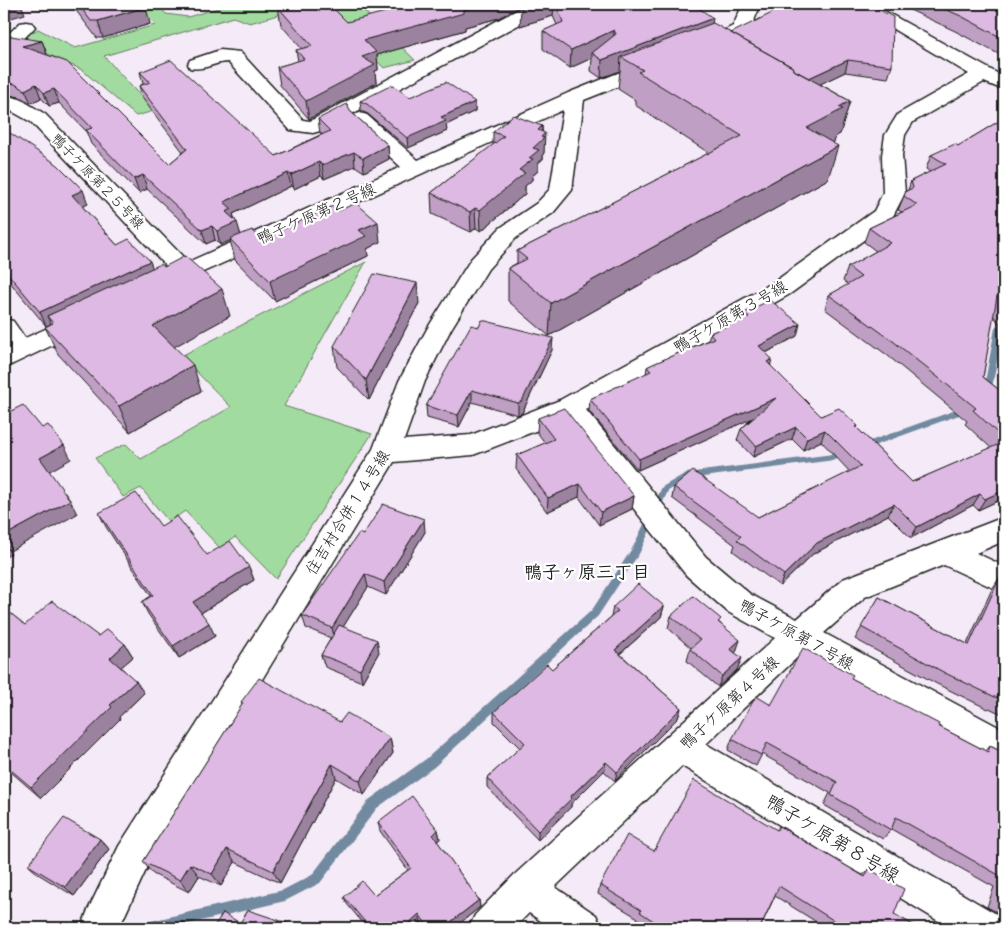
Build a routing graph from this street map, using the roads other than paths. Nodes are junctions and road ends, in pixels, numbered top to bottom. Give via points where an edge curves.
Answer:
1 (540, 4) edge
2 (752, 4) edge
3 (859, 4) edge
4 (26, 27) dead end
5 (4, 48) edge
6 (728, 56) edge
7 (674, 58) edge
8 (197, 64) dead end
9 (998, 80) edge
10 (575, 97) junction
11 (4, 101) edge
12 (360, 119) edge
13 (416, 169) junction
14 (185, 272) junction
15 (142, 292) edge
16 (98, 313) edge
17 (4, 327) edge
18 (12, 354) edge
19 (569, 407) junction
20 (386, 452) junction
21 (1004, 529) edge
22 (945, 552) junction
23 (1004, 580) edge
24 (798, 637) junction
25 (1004, 746) edge
26 (681, 747) junction
27 (526, 889) junction
28 (100, 928) edge
29 (488, 928) edge
30 (583, 928) edge
31 (985, 928) edge

1 - 8 street via 313,127 297,126 233,56 220,56
2 - 6 street via 740,29 701,49
3 - 9 street
4 - 5 street
7 - 10 street
9 - 19 street, 鴨子ケ原第３号線 via 905,118 895,135 892,155 894,193 883,215 782,288
10 - 13 street, 鴨子ケ原第２号線
10 - 20 street, 住吉村合併１４号線 via 561,190 545,208 508,233 479,264 412,381
11 - 14 street, 鴨子ケ原第２５号線 via 38,118
12 - 13 street
13 - 14 street, 鴨子ケ原第２号線
14 - 15 street, 鴨子ケ原第２号線
16 - 18 street
17 - 18 street
19 - 20 street, 鴨子ケ原第３号線 via 473,445
19 - 24 street, 鴨子ケ原第７号線 via 696,566 739,603
20 - 28 street, 住吉村合併１４号線 via 132,859
21 - 22 street, 鴨子ケ原第４号線
22 - 23 street
22 - 24 street, 鴨子ケ原第４号線 via 854,588
24 - 25 street, 鴨子ケ原第７号線
24 - 26 street, 鴨子ケ原第４号線
26 - 27 street, 鴨子ケ原第４号線
26 - 31 street, 鴨子ケ原第８号線
27 - 29 street, 鴨子ケ原第４号線
27 - 30 street

